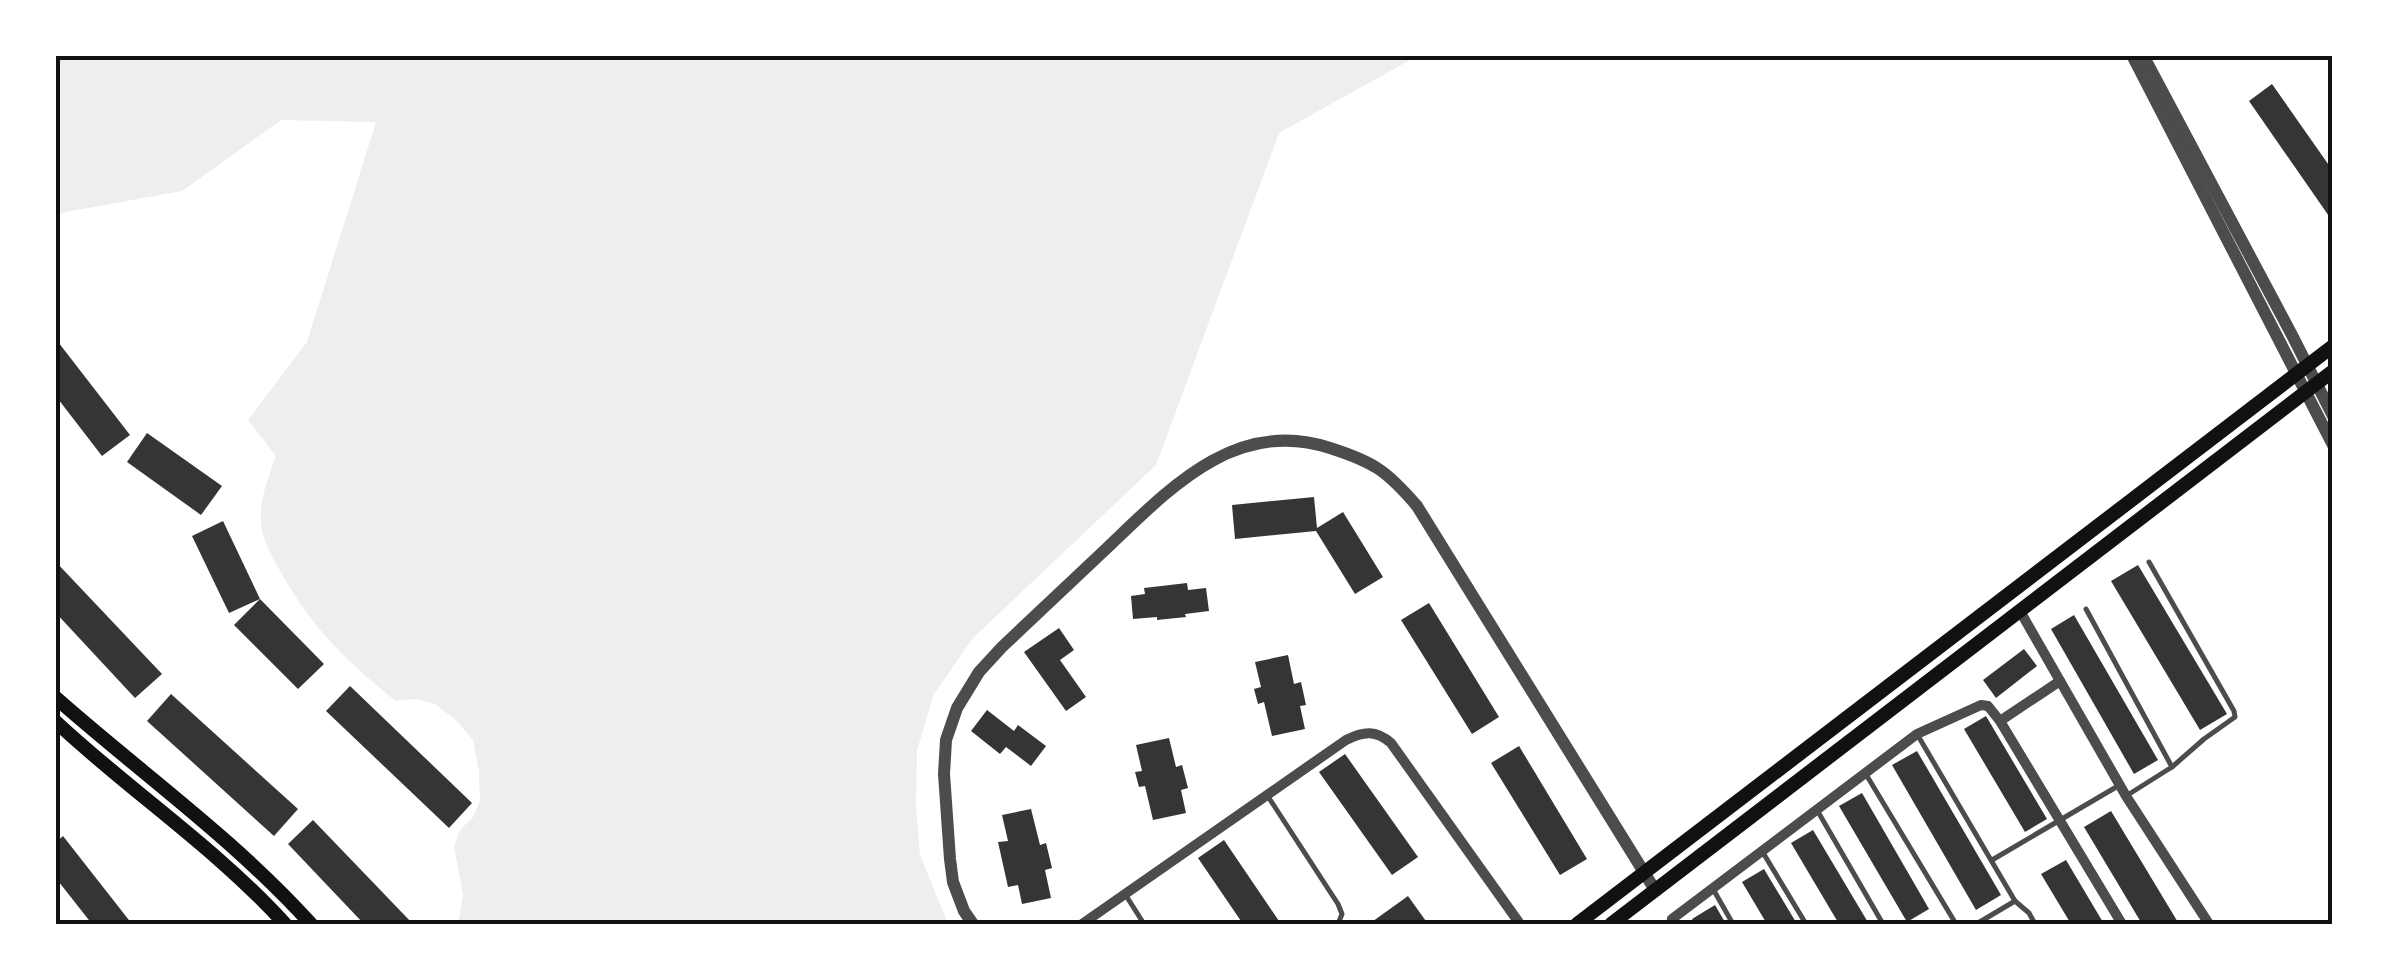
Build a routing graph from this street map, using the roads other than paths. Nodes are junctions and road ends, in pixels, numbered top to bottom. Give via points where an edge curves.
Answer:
1 (2132, 55) edge
2 (2144, 55) edge
3 (2333, 346) edge
4 (2303, 370) junction
5 (2333, 371) edge
6 (2312, 388) junction
7 (2333, 416) edge
8 (2333, 444) edge
9 (2149, 562) dead end
10 (2086, 610) dead end
11 (2020, 611) junction
12 (2060, 680) junction
13 (55, 697) edge
14 (55, 721) edge
15 (2000, 721) junction
16 (1917, 734) junction
17 (2172, 767) junction
18 (1865, 773) junction
19 (2120, 784) junction
20 (1267, 795) junction
21 (2126, 796) junction
22 (1817, 810) junction
23 (2060, 820) junction
24 (1762, 851) junction
25 (1992, 860) junction
26 (1642, 875) junction
27 (1712, 889) junction
28 (1652, 892) junction
29 (1125, 894) junction
30 (2015, 901) junction
31 (1671, 922) edge
32 (286, 924) edge
33 (310, 924) edge
34 (973, 924) edge
35 (981, 924) edge
36 (1082, 924) edge
37 (1144, 924) edge
38 (1338, 924) edge
39 (1520, 924) edge
40 (1577, 924) edge
41 (1611, 924) edge
42 (1733, 924) edge
43 (1806, 924) edge
44 (1883, 924) edge
45 (1956, 924) edge
46 (1978, 924) edge
47 (2035, 924) edge
48 (2122, 924) edge
49 (2209, 924) edge

1 - 4 street
2 - 4 street
3 - 4 main road
4 - 6 street
4 - 26 main road
5 - 6 main road
6 - 7 street
6 - 8 street
6 - 11 main road
9 - 17 lane via 2234,711 2230,722
10 - 17 lane
11 - 12 street
11 - 28 main road
12 - 15 street
12 - 19 street
13 - 33 main road via 215,829
14 - 32 main road via 202,842
15 - 16 street via 1981,705
15 - 23 street
16 - 18 street
16 - 25 lane
17 - 21 lane
18 - 22 street
18 - 45 lane
19 - 21 street
19 - 23 lane
20 - 29 street
20 - 38 lane via 1338,904
20 - 39 street via 1358,734 1382,736
21 - 49 street
22 - 24 street
22 - 44 lane
23 - 25 lane
23 - 48 street
24 - 27 street
24 - 43 lane
25 - 30 lane
26 - 28 street
26 - 34 street via 1417,506 1380,468 1290,439 1222,454 1189,475 979,672 946,740 944,774 953,882
26 - 35 street via 1412,510 1377,474 1290,446 1224,460 1192,481 1006,653 963,710 950,775 956,857 969,907
26 - 40 main road
27 - 31 street
27 - 42 lane
28 - 41 main road
29 - 36 street
29 - 37 lane
30 - 46 lane
30 - 47 lane

